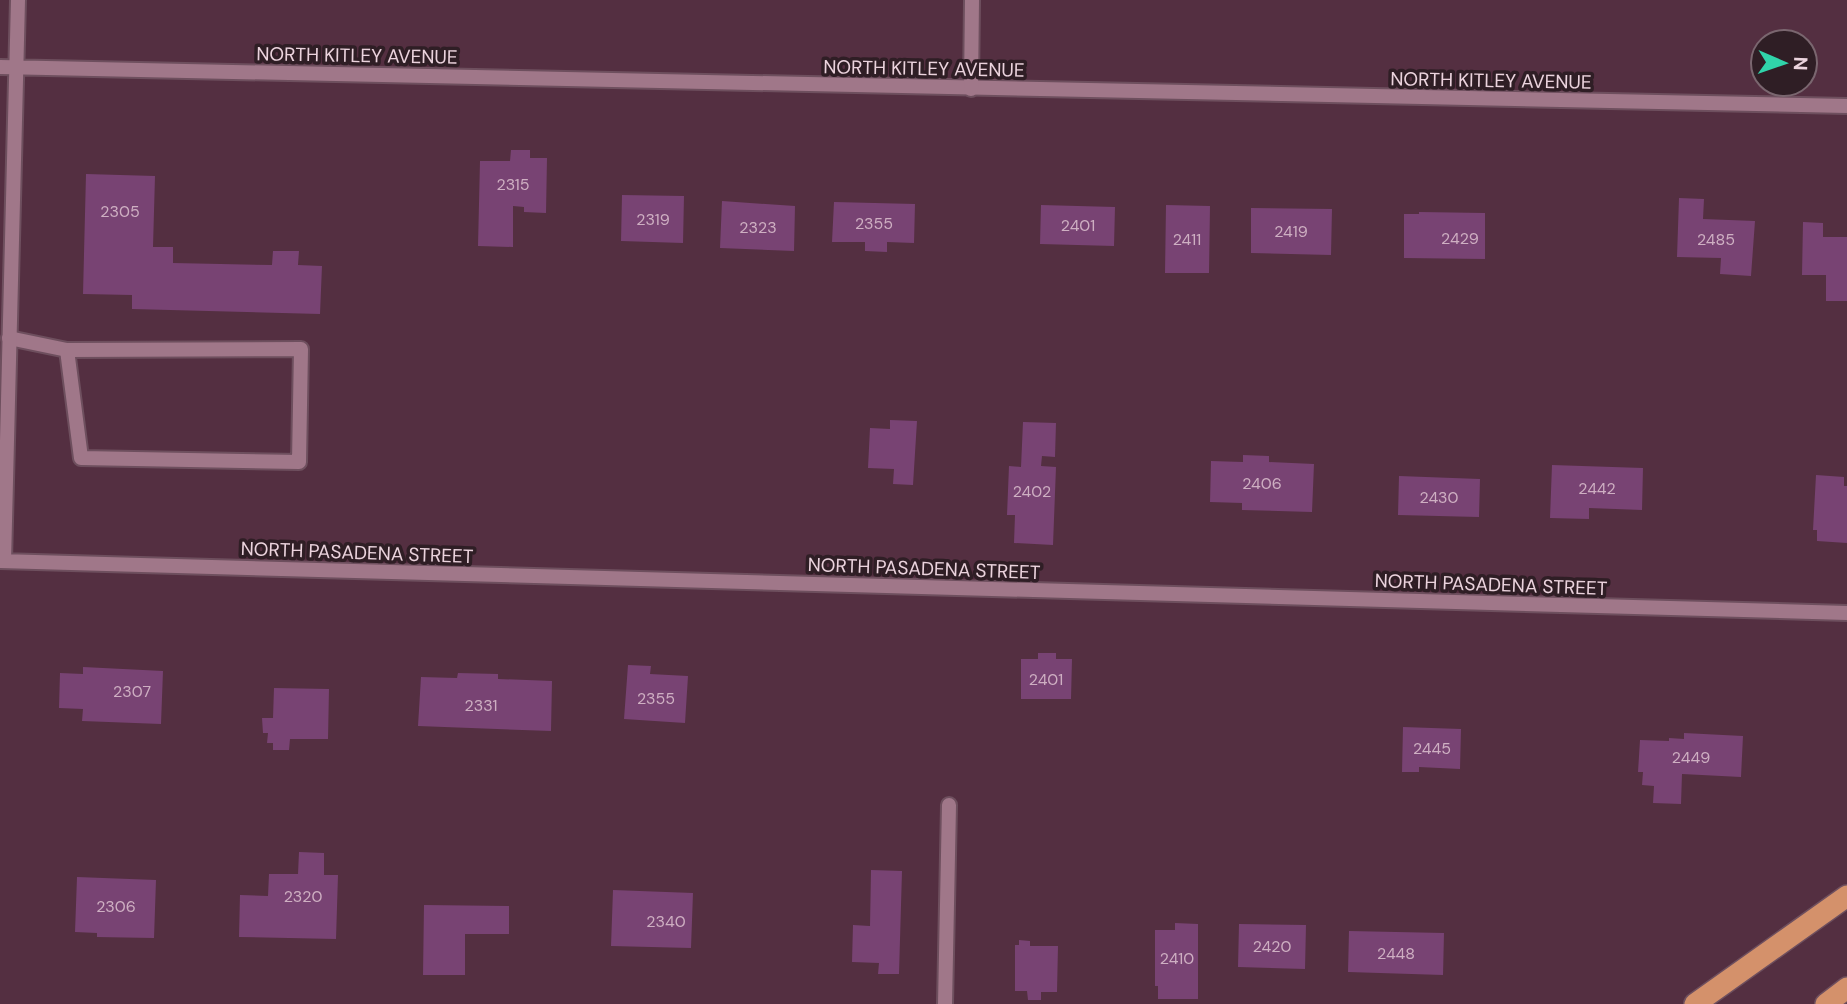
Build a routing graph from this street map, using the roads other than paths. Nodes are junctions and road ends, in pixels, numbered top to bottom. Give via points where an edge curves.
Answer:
1 (18, 0) edge
2 (972, 0) edge
3 (0, 67) edge
4 (17, 67) junction
5 (971, 89) junction
6 (1847, 106) edge
7 (9, 338) junction
8 (67, 350) junction
9 (2, 561) edge
10 (1847, 613) edge
11 (949, 805) dead end
12 (1847, 896) edge
13 (1847, 988) edge
14 (945, 1004) edge
15 (1695, 1004) edge
16 (1826, 1004) edge

1 - 4 street
2 - 5 street
3 - 4 street, NORTH KITLEY AVENUE
4 - 5 street, NORTH KITLEY AVENUE
4 - 7 street
5 - 6 street, NORTH KITLEY AVENUE
7 - 8 street
7 - 9 street
8 - 8 street via 81,458 299,463 300,349
9 - 10 street, NORTH PASADENA STREET
11 - 14 street
12 - 15 highway
13 - 16 highway

